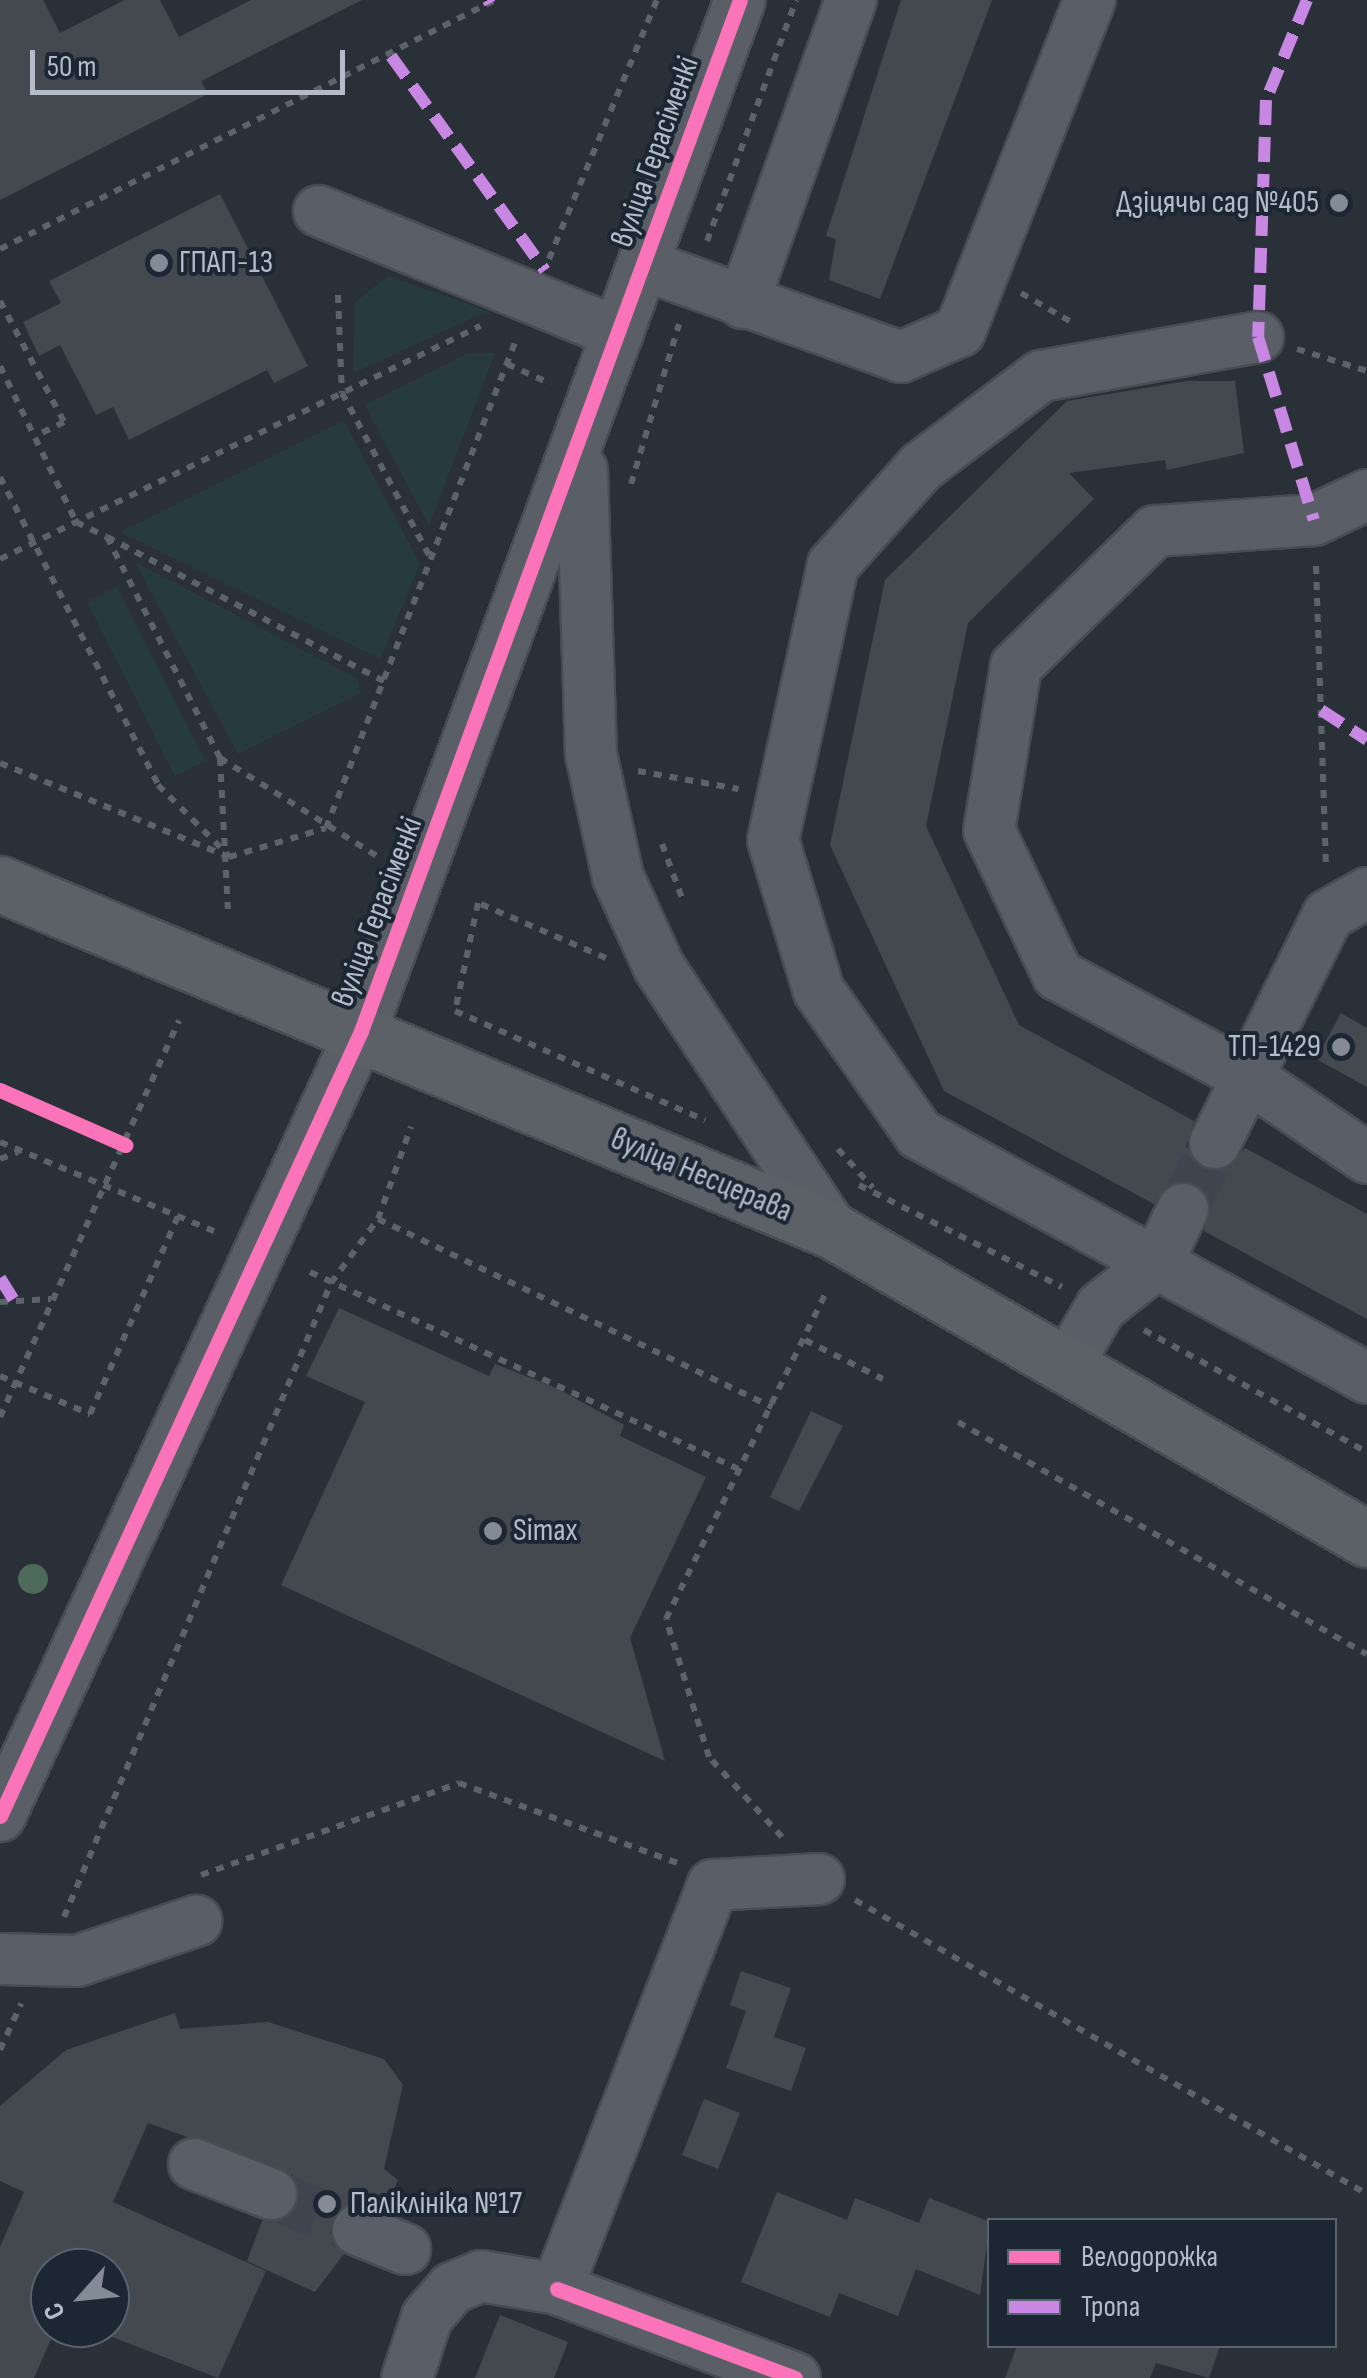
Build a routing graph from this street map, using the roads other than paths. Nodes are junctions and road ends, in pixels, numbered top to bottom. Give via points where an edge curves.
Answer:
1 (740, 0) edge
2 (850, 0) edge
3 (1090, 0) edge
4 (319, 211) dead end
5 (644, 265) junction
6 (743, 303) junction
7 (618, 333) junction
8 (1258, 338) road end
9 (582, 439) junction
10 (1367, 494) edge
11 (0, 884) edge
12 (1348, 904) edge
13 (361, 1031) junction
14 (1248, 1077) junction
15 (1215, 1144) tunnel mouth
16 (1367, 1158) edge
17 (1183, 1208) tunnel mouth
18 (833, 1231) junction
19 (1157, 1262) junction
20 (1066, 1367) junction
21 (1367, 1378) edge
22 (1367, 1539) edge
23 (0, 1816) edge
24 (820, 1879) road end
25 (193, 1900) road end
26 (0, 1959) edge
27 (194, 2164) dead end
28 (271, 2194) tunnel mouth
29 (358, 2230) tunnel mouth
30 (405, 2249) dead end
31 (557, 2289) junction
32 (407, 2378) edge
33 (795, 2378) edge

1 - 5 street, вуліца Герасіменкі
2 - 6 street
3 - 6 street via 960,331 901,357
4 - 7 street via 528,314
5 - 6 street
5 - 7 street, вуліца Герасіменкі
7 - 9 street, вуліца Герасіменкі
8 - 19 street via 1128,354 1040,376 922,467 833,565 772,840 819,991 918,1134
9 - 13 street, вуліца Герасіменкі
9 - 18 street via 592,754 618,877 659,967
10 - 14 street via 1314,520 1155,531 1016,666 989,830 1058,975
11 - 13 main road, вуліца Несцерава
12 - 14 street
13 - 18 main road, вуліца Несцерава
13 - 23 street, вуліца Герасіменкі
14 - 15 street
14 - 16 street
17 - 19 street
18 - 20 main road, вуліца Несцерава
19 - 20 street via 1101,1307
19 - 21 street
20 - 22 main road, вуліца Несцерава
24 - 31 street via 713,1886
25 - 26 street via 77,1961
27 - 28 street
29 - 30 street
31 - 32 street via 481,2276 452,2288 427,2317
31 - 33 street

